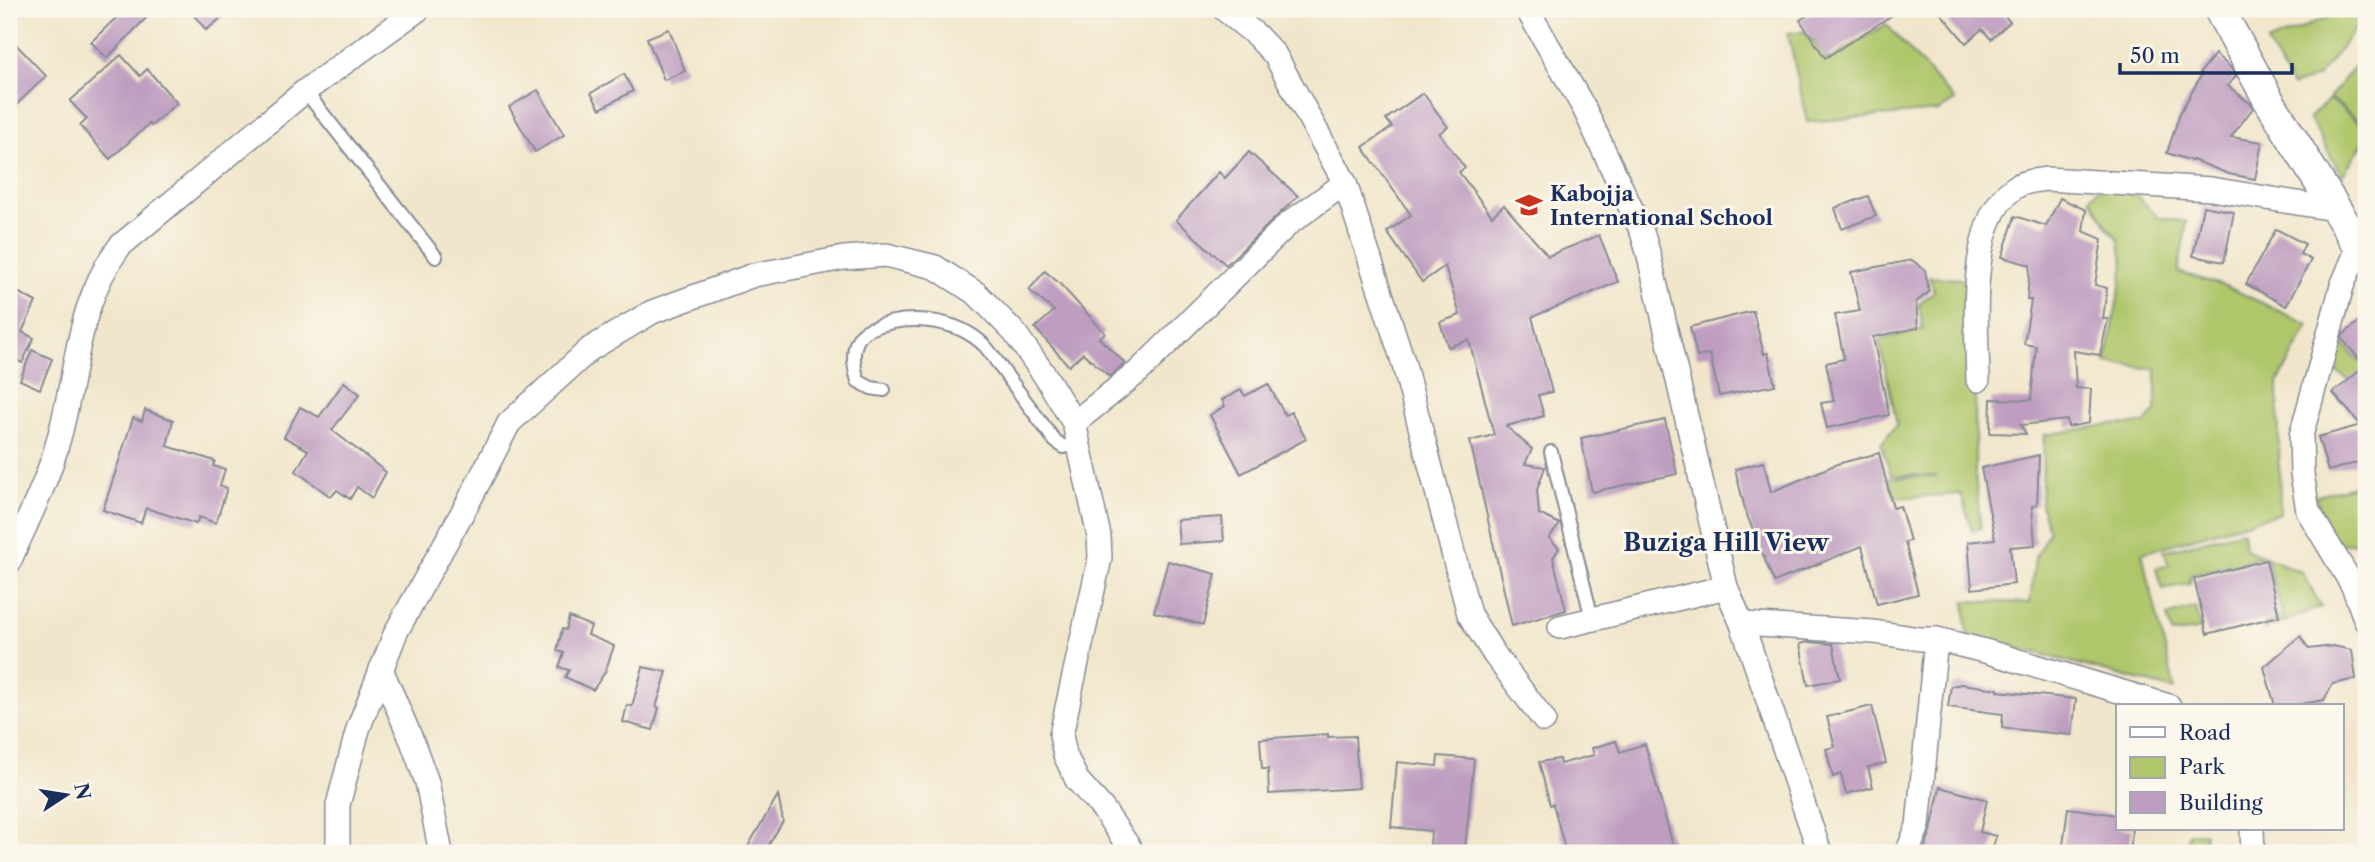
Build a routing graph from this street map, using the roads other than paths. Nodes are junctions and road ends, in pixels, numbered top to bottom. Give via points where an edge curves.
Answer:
1 (419, 9) edge
2 (1224, 9) edge
3 (1527, 9) edge
4 (2219, 9) edge
5 (305, 91) junction
6 (1345, 183) junction
7 (2334, 209) junction
8 (2362, 253) edge
9 (436, 257) dead end
10 (1978, 380) dead end
11 (884, 390) dead end
12 (1076, 433) junction
13 (1551, 452) dead end
14 (9, 562) edge
15 (1727, 587) junction
16 (1592, 619) junction
17 (2366, 621) edge
18 (1742, 624) junction
19 (1560, 627) dead end
20 (1936, 639) junction
21 (382, 669) junction
22 (2162, 704) edge
23 (1544, 720) dead end
24 (2252, 830) edge
25 (338, 853) edge
26 (440, 853) edge
27 (1133, 853) edge
28 (1821, 853) edge
29 (1907, 853) edge
30 (2253, 853) edge

1 - 5 street
2 - 6 street via 1275,55
3 - 15 street via 1584,108 1642,232
4 - 7 street
5 - 9 lane
5 - 14 street via 120,246 105,266 85,317 59,438
6 - 12 street via 1288,224
6 - 23 street via 1403,361 1469,614
7 - 8 street
7 - 10 street via 2211,189 2046,179 2015,187 1995,210 1979,266
8 - 17 street via 2342,286 2301,436 2308,511 2353,586
11 - 12 lane via 858,381 855,345 864,331 910,319 962,330 985,346 1055,441 1064,447
12 - 21 street via 1046,377 1014,332 977,294 935,267 886,254 754,275 652,312 590,349 509,424 396,632
12 - 27 street via 1100,558 1061,735 1077,780
13 - 16 lane
15 - 16 street
15 - 18 street
16 - 19 street
18 - 20 street
18 - 28 street
20 - 22 street
20 - 29 street via 1917,826
21 - 25 street via 358,729 338,805
21 - 26 street via 427,782
24 - 30 street

